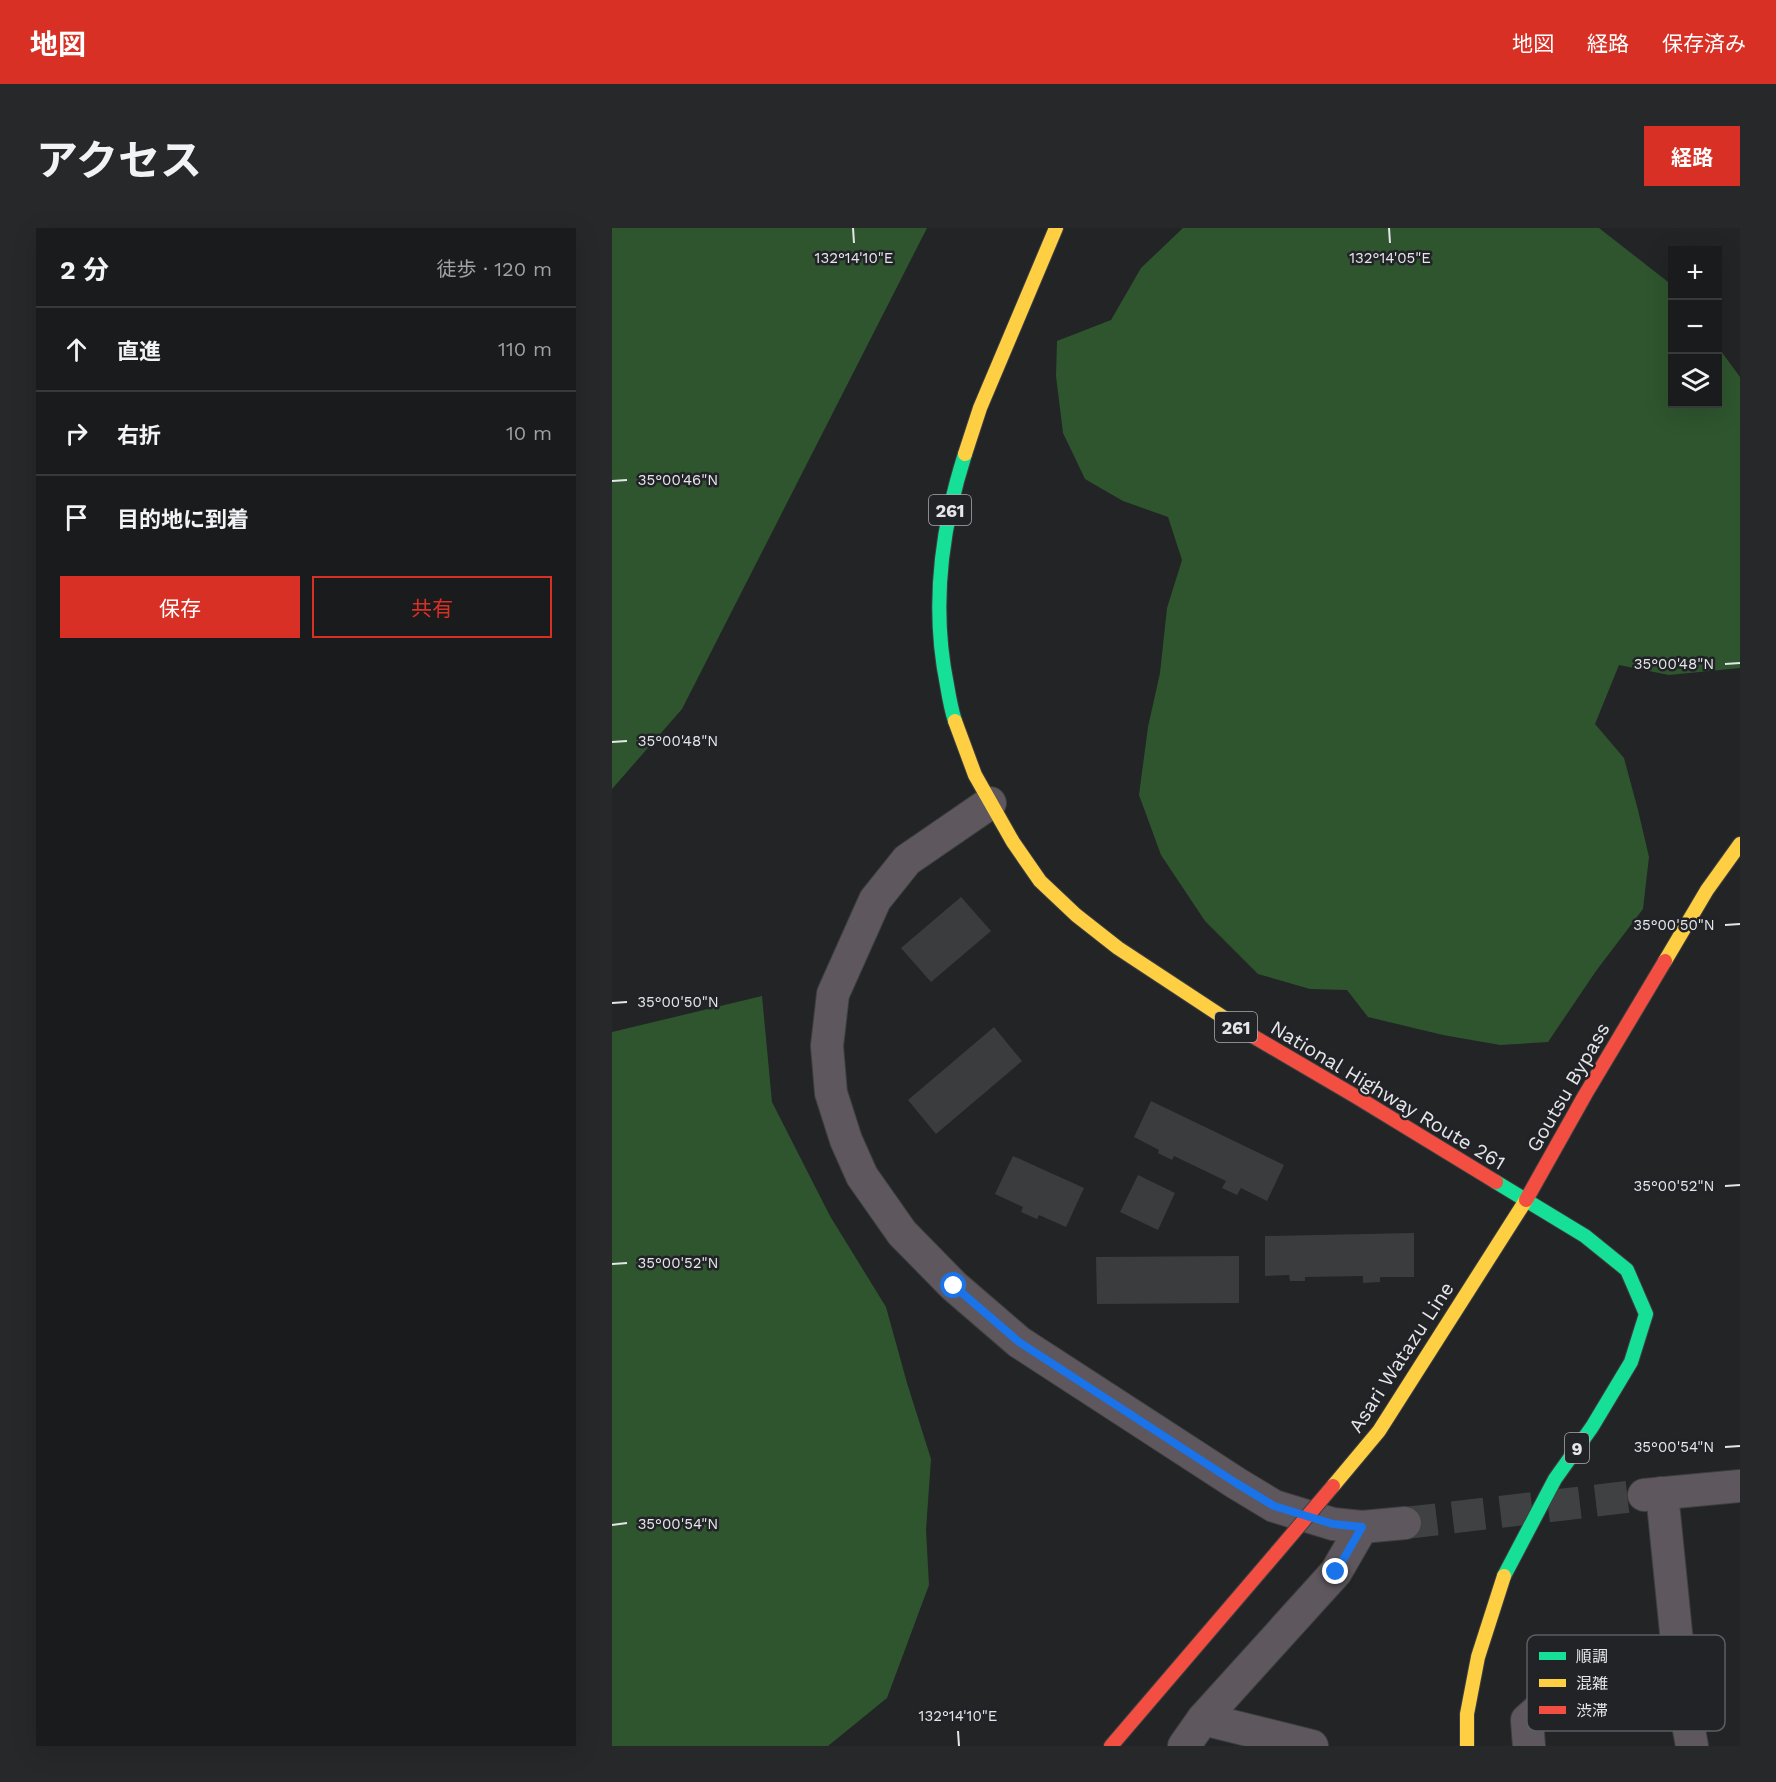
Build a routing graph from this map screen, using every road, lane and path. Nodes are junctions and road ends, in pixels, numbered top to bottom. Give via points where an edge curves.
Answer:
1 (1056, 228) edge
2 (990, 803) junction
3 (1740, 844) edge
4 (1526, 1200) junction
5 (1740, 1486) edge
6 (1405, 1523) tunnel mouth
7 (1362, 1527) junction
8 (1674, 1635) edge
9 (1203, 1719) junction
10 (1527, 1731) edge
11 (1689, 1731) edge
12 (1111, 1746) edge
13 (1184, 1746) edge
14 (1312, 1746) edge
15 (1467, 1746) edge
16 (1528, 1746) edge
17 (1692, 1746) edge

1 - 2 main road, National Highway Route 261 / 261 via 980,408 956,482 943,542 938,599 942,662 953,715 975,776
2 - 4 main road, National Highway Route 261 / 261 via 1040,881 1118,948 1230,1023
2 - 7 street via 907,860 875,900 833,994 827,1046 831,1093 862,1176 902,1233 954,1286 1019,1342 1274,1506 1333,1524
3 - 4 main road, Goutsu Bypass via 1707,890
4 - 12 main road, Asari Watazu Line, bridge via 1379,1431
4 - 15 main road, 9 via 1585,1236 1628,1270 1646,1314 1631,1362 1555,1479 1506,1570 1478,1658 1467,1714
5 - 8 street via 1653,1494
6 - 7 street
7 - 9 street via 1336,1572
9 - 13 street
9 - 14 street
10 - 16 street
11 - 17 street

